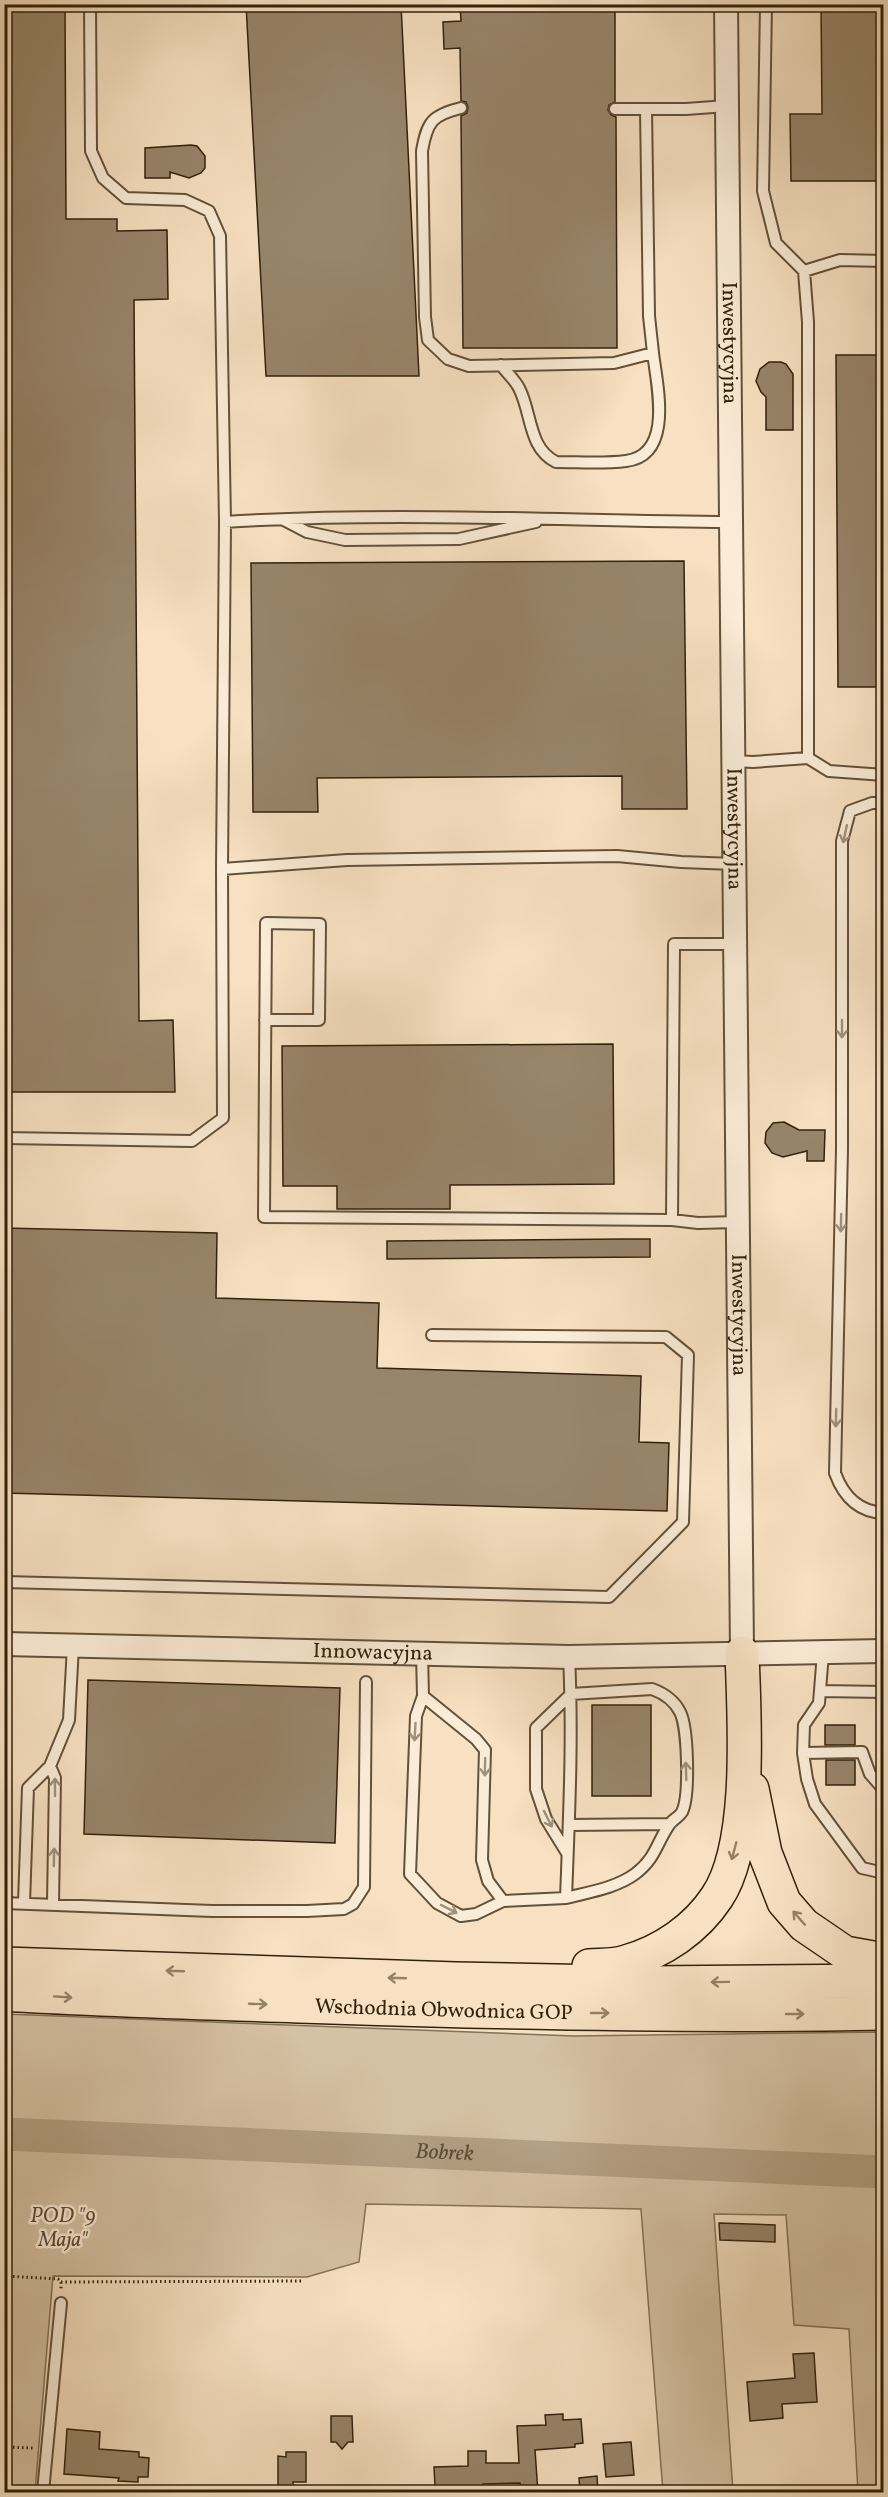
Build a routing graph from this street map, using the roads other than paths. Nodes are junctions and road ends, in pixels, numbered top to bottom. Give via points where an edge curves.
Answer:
1 (90, 4) edge
2 (726, 4) edge
3 (766, 4) edge
4 (727, 106) junction
5 (461, 108) dead end
6 (615, 109) dead end
7 (646, 109) junction
8 (884, 261) edge
9 (804, 271) junction
10 (653, 353) junction
11 (501, 365) junction
12 (281, 518) junction
13 (551, 518) junction
14 (225, 522) junction
15 (730, 522) junction
16 (807, 758) junction
17 (733, 761) junction
18 (884, 775) edge
19 (884, 803) edge
20 (734, 864) junction
21 (222, 869) junction
22 (735, 944) junction
23 (265, 1020) junction
24 (4, 1138) edge
25 (672, 1220) junction
26 (738, 1222) junction
27 (432, 1335) dead end
28 (884, 1513) edge
29 (4, 1582) edge
30 (4, 1644) edge
31 (73, 1646) junction
32 (884, 1651) edge
33 (742, 1653) junction
34 (823, 1653) junction
35 (422, 1654) junction
36 (569, 1657) junction
37 (366, 1682) dead end
38 (821, 1691) junction
39 (884, 1692) edge
40 (571, 1694) junction
41 (423, 1696) junction
42 (745, 1752) junction
43 (803, 1753) junction
44 (50, 1766) junction
45 (884, 1790) edge
46 (669, 1824) junction
47 (569, 1825) junction
48 (567, 1853) junction
49 (884, 1873) edge
50 (566, 1898) junction
51 (503, 1901) junction
52 (4, 1903) edge
53 (24, 1904) junction
54 (53, 1904) junction
55 (884, 1960) edge
56 (4, 1964) edge
57 (456, 1979) junction
58 (884, 1981) edge
59 (4, 1994) edge
60 (884, 2013) edge
61 (61, 2303) road end
62 (43, 2493) edge

1 - 14 lane via 91,151 103,178 126,198 185,200 209,211 220,236
2 - 4 street, Inwestycyjna
3 - 9 lane via 763,191 776,243
4 - 7 lane
4 - 15 street, Inwestycyjna
5 - 11 lane via 441,113 425,130 422,152 428,340 448,359 469,366
6 - 7 lane
7 - 10 lane
8 - 9 lane via 840,260
9 - 16 lane via 808,322
10 - 11 lane via 614,363
10 - 11 lane via 659,414 656,439 641,456 628,461 556,462 547,458 536,440 519,388
12 - 13 lane
12 - 13 lane via 307,532 345,540 459,539
12 - 14 lane
13 - 15 lane
14 - 21 lane
15 - 17 street, Inwestycyjna
16 - 17 lane
16 - 18 lane via 829,771
17 - 20 street, Inwestycyjna
19 -> 28 lane via 850,811 842,842 842,1149 835,1473 841,1490 859,1508
20 - 21 lane via 617,856 347,860
20 - 22 street, Inwestycyjna
21 - 24 lane via 223,1118 192,1141
22 - 25 lane via 674,944
22 - 26 street, Inwestycyjna
23 - 23 lane via 266,923 320,924 319,1020
23 - 25 lane via 264,1217
25 - 26 lane
26 - 33 street, Inwestycyjna
27 - 29 lane via 666,1337 688,1355 683,1521 609,1598
30 - 31 street, Innowacyjna
31 - 35 street, Innowacyjna
31 - 44 lane via 69,1720
32 - 34 street, Innowacyjna
33 - 34 street, Innowacyjna
33 - 36 street, Innowacyjna
33 - 42 highway
34 - 38 lane
35 - 36 street, Innowacyjna
35 - 41 lane
36 - 40 lane
37 - 54 lane via 364,1887 353,1904 344,1909 307,1911 212,1911
38 - 39 lane
38 - 43 lane via 819,1703 804,1725
46 -> 40 lane via 682,1812 687,1784 685,1730 680,1712 664,1693 652,1689
40 - 47 lane
40 -> 48 lane via 536,1728 536,1789 546,1819
41 -> 51 lane via 485,1750 482,1860 488,1881
41 -> 51 lane via 416,1716 411,1874 437,1903 461,1916 476,1914
55 -> 42 highway via 845,1953 804,1925 784,1902 765,1853
42 -> 57 highway via 736,1842 729,1869 718,1896 678,1938 624,1963
43 - 45 lane via 862,1752 870,1774
43 - 49 lane via 815,1804 862,1868
44 - 53 lane via 28,1788
54 -> 44 lane via 55,1778
46 - 47 lane
46 - 50 lane via 656,1853 635,1874 609,1887
47 - 48 lane
48 - 50 lane
50 - 51 lane
52 - 53 lane
53 - 54 lane
57 -> 56 highway, Wschodnia Obwodnica GOP
58 -> 57 highway, Wschodnia Obwodnica GOP via 649,1983
59 -> 60 highway, Wschodnia Obwodnica GOP via 502,2012
61 - 62 lane

